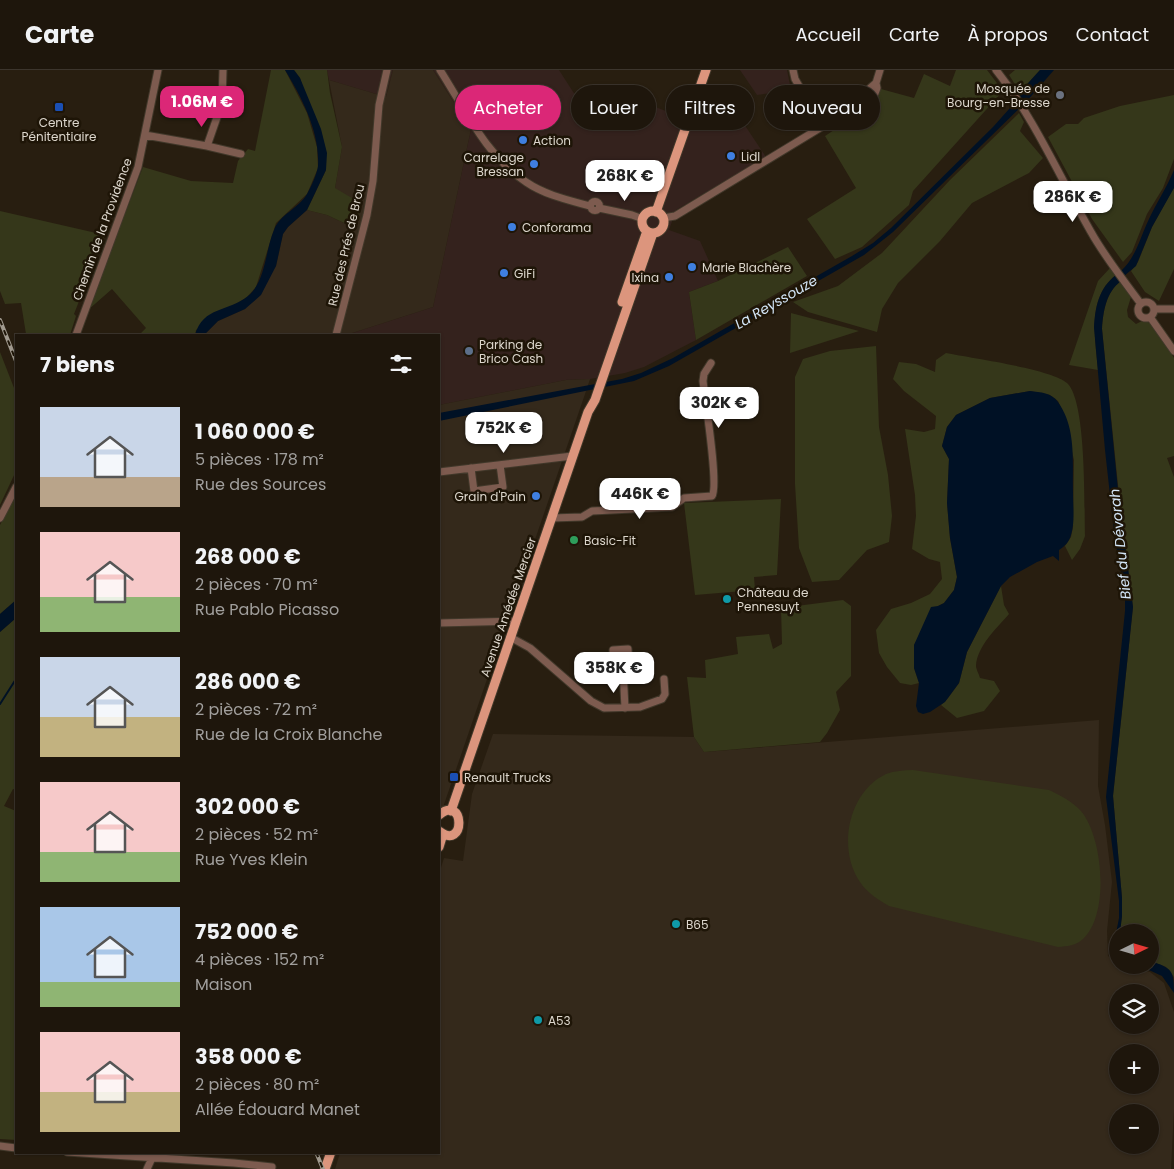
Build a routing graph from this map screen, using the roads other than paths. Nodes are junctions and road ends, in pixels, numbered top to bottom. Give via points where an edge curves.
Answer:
1 (158, 70) edge
2 (222, 70) edge
3 (387, 70) edge
4 (440, 70) edge
5 (706, 70) edge
6 (793, 70) edge
7 (880, 70) edge
8 (996, 70) edge
9 (798, 85) edge
10 (874, 85) edge
11 (187, 98) dead end
12 (222, 105) junction
13 (815, 130) edge
14 (145, 135) junction
15 (207, 146) junction
16 (241, 154) dead end
17 (660, 215) junction
18 (643, 219) junction
19 (650, 232) junction
20 (1141, 304) junction
21 (1154, 309) junction
22 (1174, 309) edge
23 (1150, 317) junction
24 (76, 334) edge
25 (336, 334) edge
26 (1174, 351) edge
27 (712, 362) dead end
28 (572, 456) junction
29 (500, 465) junction
30 (471, 468) junction
31 (440, 472) edge
32 (15, 489) edge
33 (0, 518) edge
34 (552, 518) junction
35 (516, 621) junction
36 (440, 623) edge
37 (510, 637) junction
38 (623, 669) dead end
39 (664, 680) dead end
40 (625, 708) junction
41 (451, 811) junction
42 (440, 814) edge
43 (441, 832) edge
44 (0, 1146) edge
45 (15, 1148) edge
46 (96, 1154) edge
47 (330, 1154) edge
48 (152, 1158) junction
49 (218, 1166) edge
50 (272, 1167) dead end
51 (148, 1169) edge
52 (325, 1169) edge

1 - 14 street, Chemin de la Providence
2 - 12 street
3 - 25 street, Rue des Prés de Brou via 379,105 367,215
4 - 18 street via 489,148 526,182 562,199 590,206 596,202 599,208
5 - 17 main road
6 - 9 street
7 - 10 street
8 - 20 street via 1031,122 1092,235
11 - 12 street
12 - 15 street
13 - 17 street via 674,216
14 - 15 street
14 - 24 street, Chemin de la Providence via 138,168
15 - 16 street
17 - 18 main road via 649,212
17 - 19 main road via 662,228
18 - 19 main road via 643,226
19 - 28 main road, Avenue Amédée Mercier via 597,385 595,400
20 - 21 street via 1149,303
20 - 23 street via 1139,314 1144,318
21 - 22 street
21 - 23 street
23 - 26 street
27 - 34 street via 703,380 715,492 712,496 684,498 672,507 592,511 582,517
28 - 29 street
28 - 34 main road, Avenue Amédée Mercier
29 - 30 street
29 - 30 street via 502,488 474,491
30 - 31 street
32 - 33 street
34 - 35 main road, Avenue Amédée Mercier
35 - 36 street
35 - 37 main road, Avenue Amédée Mercier
37 - 40 street via 530,648 591,701 604,708
37 - 41 main road, Avenue Amédée Mercier
38 - 40 street
39 - 40 street via 662,699 640,707
41 - 42 main road
41 - 43 main road via 459,817 459,827 453,834
44 - 45 street
46 - 48 street
47 - 52 main road
48 - 49 street
48 - 51 street
49 - 50 street via 234,1163

